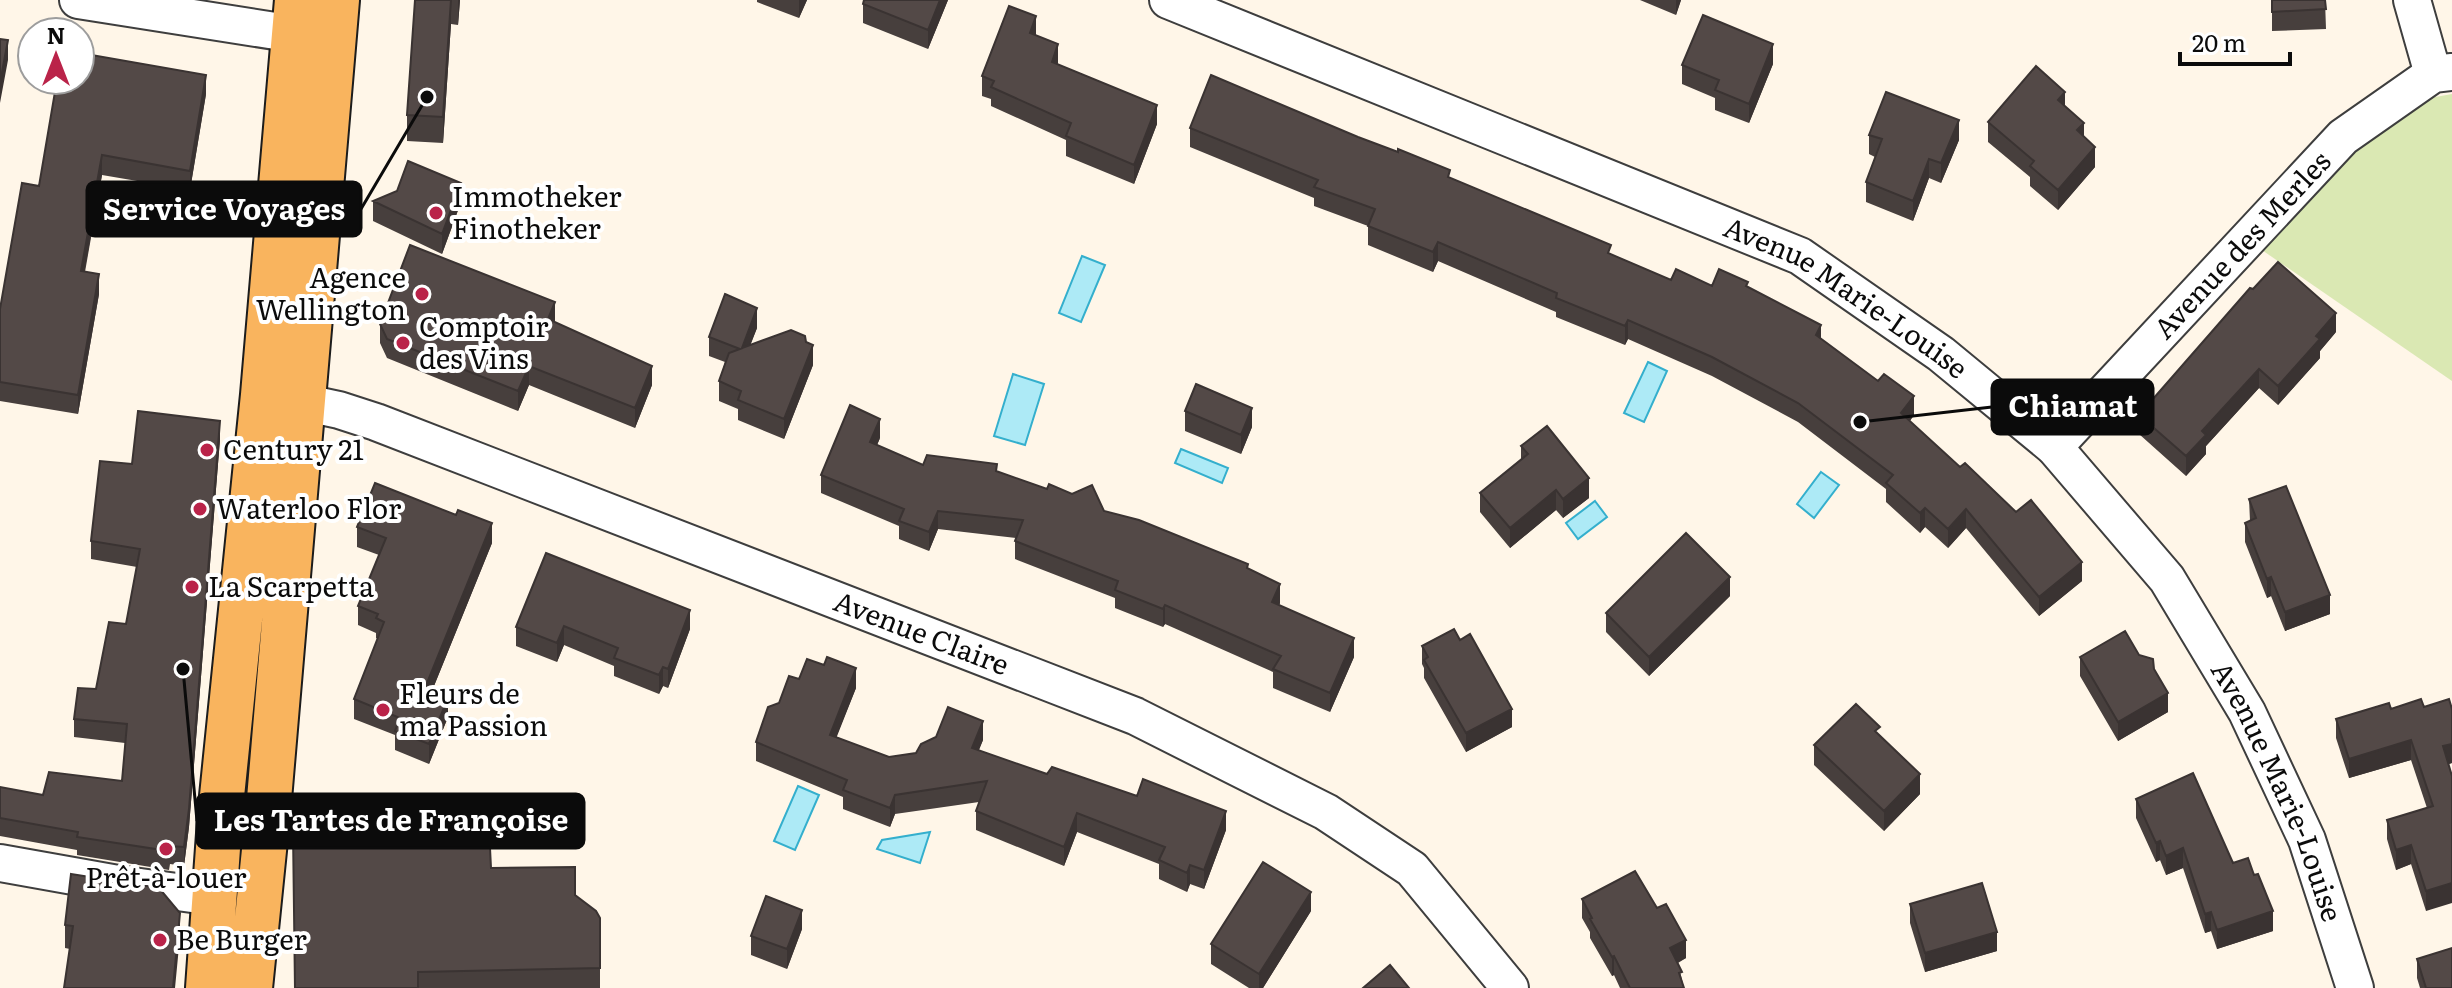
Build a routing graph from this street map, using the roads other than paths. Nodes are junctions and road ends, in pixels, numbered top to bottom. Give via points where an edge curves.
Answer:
1 (78, 0) edge
2 (1168, 0) edge
3 (2412, 0) edge
4 (316, 19) edge
5 (2443, 73) edge
6 (283, 398) junction
7 (2054, 447) junction
8 (265, 844) junction
9 (0, 863) edge
10 (214, 897) junction
11 (208, 988) edge
12 (239, 988) edge
13 (250, 988) edge
14 (1510, 988) edge
15 (2355, 988) edge

1 - 4 street
2 - 7 street, Avenue Marie-Louise via 1800,256 1941,354
3 - 5 street
4 - 6 main road
5 - 7 street, Avenue des Merles via 2343,137
6 - 8 main road
6 - 10 main road
6 - 14 street, Avenue Claire via 376,422 1135,716 1326,812 1412,869
7 - 15 street, Avenue Marie-Louise via 2167,579 2247,712 2307,840
8 - 10 main road via 251,869
8 - 13 main road
9 - 10 street
10 - 11 main road
10 - 12 main road via 228,907 235,924

